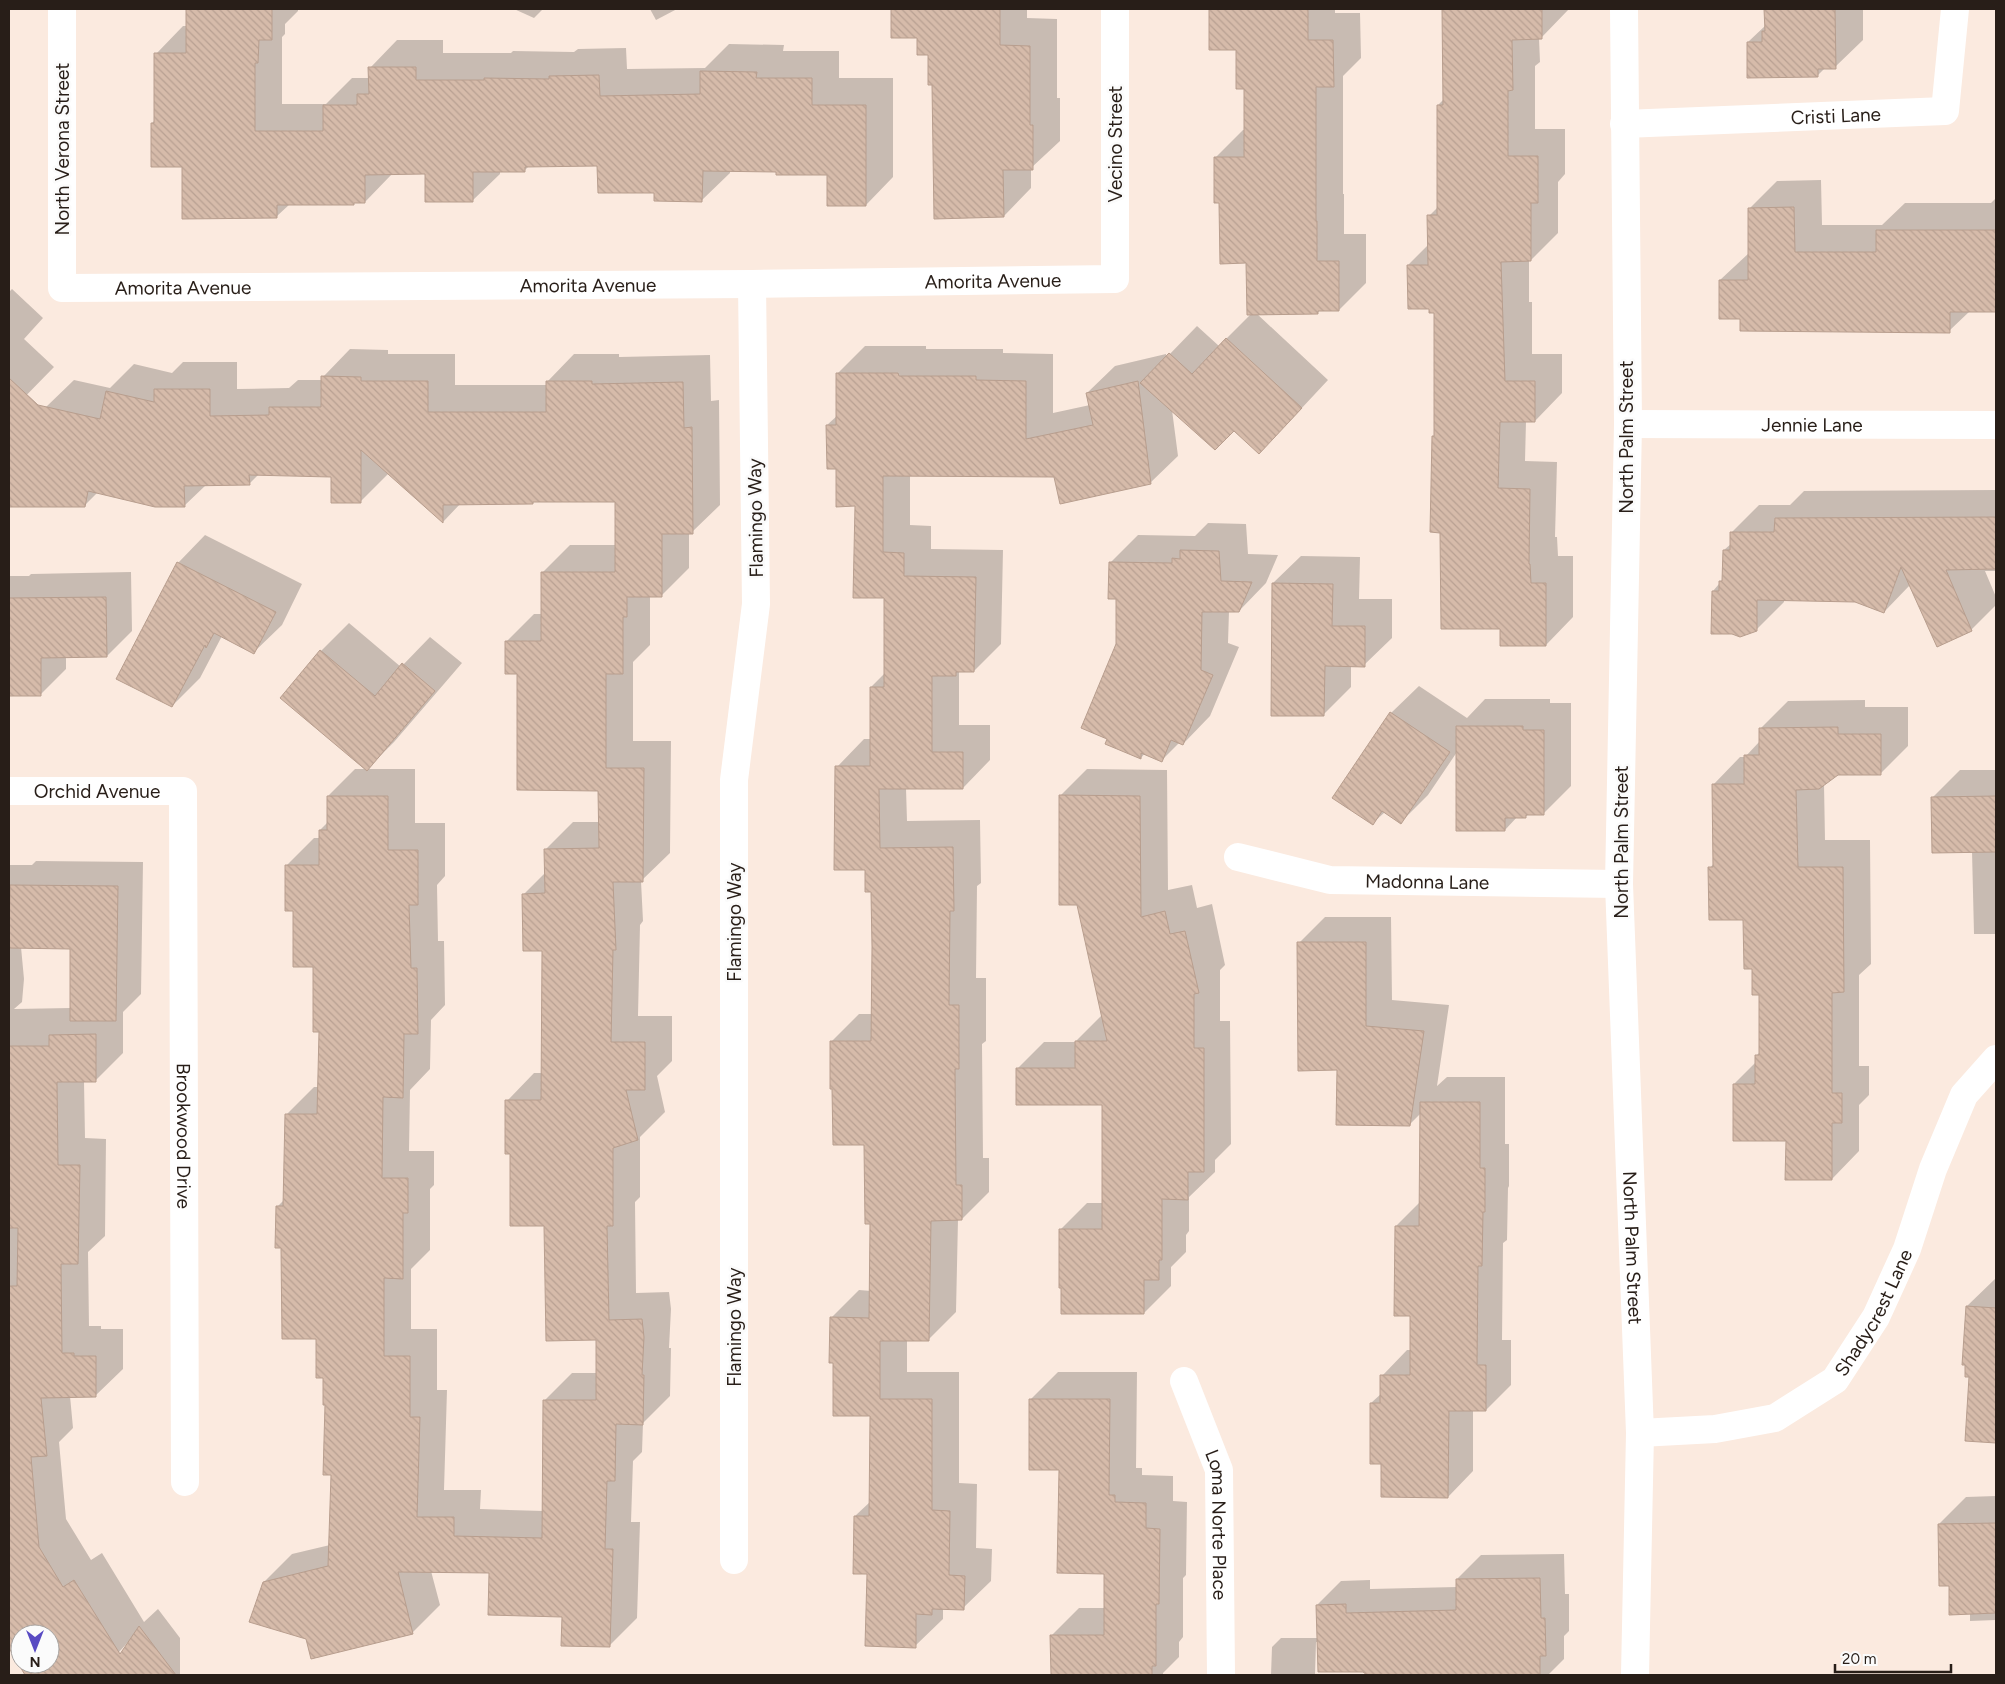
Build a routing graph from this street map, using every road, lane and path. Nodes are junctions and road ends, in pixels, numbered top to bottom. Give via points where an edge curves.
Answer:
1 (62, 9) edge
2 (1115, 9) edge
3 (1624, 9) edge
4 (1955, 9) edge
5 (1624, 124) junction
6 (1115, 279) joint
7 (752, 284) junction
8 (62, 288) joint
9 (1628, 424) junction
10 (1996, 425) edge
11 (9, 791) edge
12 (183, 791) joint
13 (1238, 858) dead end
14 (1619, 884) junction
15 (1996, 1059) edge
16 (1184, 1381) dead end
17 (1640, 1433) junction
18 (185, 1482) dead end
19 (734, 1560) dead end
20 (1221, 1675) edge
21 (1635, 1675) edge

1 - 8 street, North Verona Street
2 - 6 street, Vecino Street
3 - 5 street, North Palm Street
4 - 5 street, Cristi Lane via 1945,111
5 - 9 street, North Palm Street
6 - 7 street, Amorita Avenue
7 - 8 street, Amorita Avenue
7 - 19 street, Flamingo Way via 756,604 734,780
9 - 10 street, Jennie Lane
9 - 14 street, North Palm Street
11 - 12 street, Orchid Avenue
12 - 18 street, Brookwood Drive
13 - 14 street, Madonna Lane via 1330,880
14 - 17 street, North Palm Street
15 - 17 street, Shadycrest Lane via 1964,1094 1933,1169 1907,1249 1876,1317 1835,1380 1775,1418 1715,1429
16 - 20 street, Loma Norte Place via 1219,1470
17 - 21 street, North Palm Street

